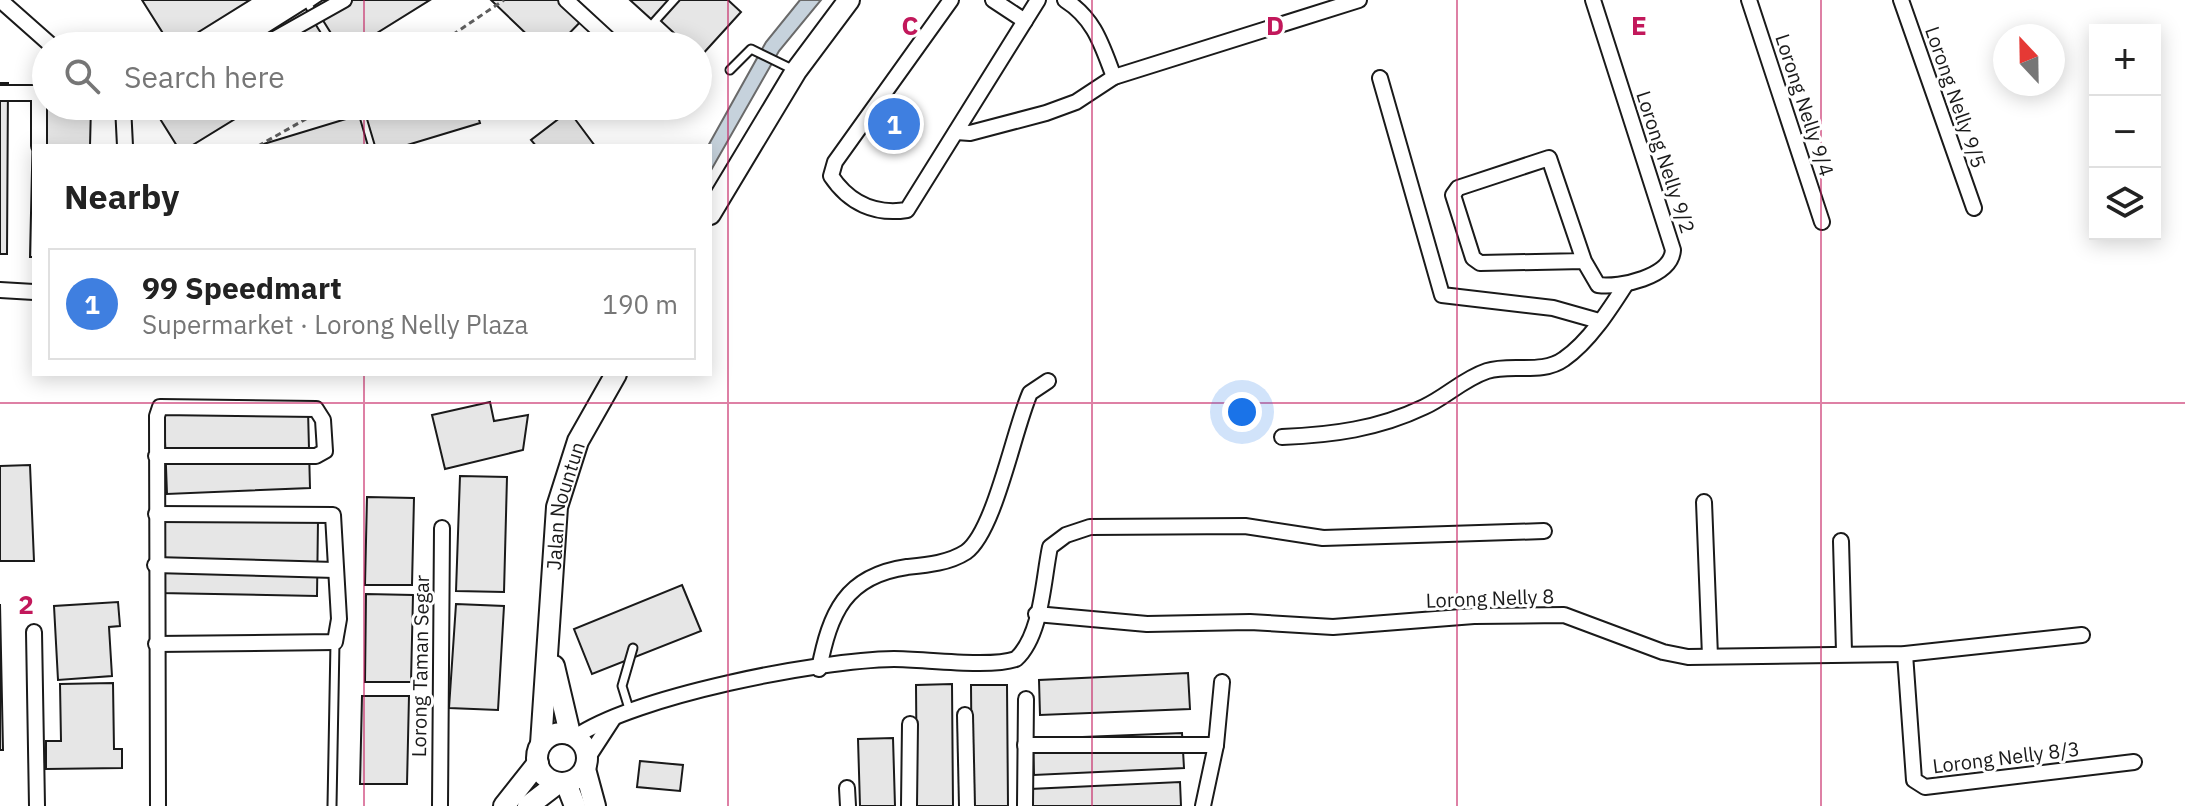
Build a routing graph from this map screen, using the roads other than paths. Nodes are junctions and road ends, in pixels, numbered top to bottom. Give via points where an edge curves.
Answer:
1 (0, 0) edge
2 (344, 0) edge
3 (566, 0) edge
4 (849, 0) edge
5 (951, 0) edge
6 (993, 0) edge
7 (1038, 0) edge
8 (1065, 0) edge
9 (1359, 0) edge
10 (1593, 0) edge
11 (1749, 0) edge
12 (1901, 0) edge
13 (1025, 21) junction
14 (36, 32) edge
15 (287, 32) edge
16 (601, 32) edge
17 (787, 66) junction
18 (730, 70) dead end
19 (1114, 77) junction
20 (1380, 78) dead end
21 (0, 93) edge
22 (32, 93) edge
23 (40, 120) edge
24 (124, 120) edge
25 (956, 132) junction
26 (39, 144) edge
27 (125, 144) edge
28 (1974, 208) dead end
29 (712, 210) edge
30 (1822, 222) dead end
31 (1584, 261) junction
32 (1626, 284) junction
33 (0, 290) edge
34 (32, 292) edge
35 (1599, 321) junction
36 (615, 376) edge
37 (1048, 381) dead end
38 (1282, 437) dead end
39 (156, 456) junction
40 (1704, 502) dead end
41 (156, 514) junction
42 (442, 528) dead end
43 (1544, 531) dead end
44 (1841, 541) dead end
45 (155, 565) junction
46 (335, 570) junction
47 (1036, 614) junction
48 (34, 632) dead end
49 (2082, 635) dead end
50 (335, 642) junction
51 (156, 644) junction
52 (633, 648) dead end
53 (550, 650) junction
54 (1844, 652) junction
55 (1905, 654) junction
56 (1710, 656) junction
57 (819, 669) junction
58 (1222, 682) dead end
59 (1026, 699) dead end
60 (630, 713) junction
61 (965, 715) dead end
62 (614, 719) junction
63 (910, 724) dead end
64 (572, 736) junction
65 (1025, 745) junction
66 (1216, 745) junction
67 (540, 754) junction
68 (2134, 762) dead end
69 (586, 764) junction
70 (562, 783) junction
71 (847, 788) dead end
72 (532, 804) edge
73 (37, 806) edge
74 (158, 806) edge
75 (332, 806) edge
76 (440, 806) edge
77 (504, 806) edge
78 (575, 806) edge
79 (595, 806) edge
80 (848, 806) edge
81 (909, 806) edge
82 (967, 806) edge
83 (1025, 806) edge
84 (1203, 806) edge

1 - 14 street
2 - 15 street
3 - 16 street
4 - 17 street
5 - 25 street via 835,162 831,176 842,192 867,208 907,210
6 - 13 street
7 - 13 street
8 - 19 street via 1095,28
9 - 19 street
10 - 32 street, Lorong Nelly 9/2 via 1673,250 1667,266
11 - 30 street, Lorong Nelly 9/4
12 - 28 street, Lorong Nelly 9/5
13 - 25 street
17 - 18 lane via 751,49
17 - 29 street
19 - 25 street via 1076,102 1046,113
20 - 35 street via 1442,295 1553,308
21 - 22 street
23 - 26 street
24 - 27 street
31 - 31 street via 1480,263 1473,258 1453,195 1458,188 1549,158
31 - 32 street, Lorong Nelly 9/2 via 1598,285
32 - 35 street
33 - 34 street
35 - 38 street via 1564,359 1548,366 1489,370 1462,381 1427,406 1342,434
36 - 53 street, Jalan Nountun via 565,473 557,507
37 - 57 street via 1030,393 988,519 968,551 937,564 872,576 856,587 830,620
39 - 39 street via 160,407 316,409 323,420 325,451 316,456
39 - 41 street
40 - 56 street
41 - 45 street
41 - 46 street via 333,515
42 - 76 street, Lorong Taman Segar
43 - 47 street via 1323,538 1245,526 1090,527 1050,547
44 - 54 street
45 - 46 street
45 - 51 street
46 - 50 street
47 - 56 street, Lorong Nelly 8 via 1147,624 1333,627 1564,615 1663,652
47 - 57 street via 1023,652 1010,661 889,659
48 - 73 street
49 - 55 street, Lorong Nelly 8
50 - 51 street
50 - 75 lane
51 - 74 street
52 - 60 lane via 622,686
53 - 64 street, Jalan Nountun
53 - 67 street, Jalan Nountun
54 - 55 street, Lorong Nelly 8
54 - 56 street, Lorong Nelly 8
55 - 68 street, Lorong Nelly 8/3 via 1914,780 1925,787
57 - 60 street via 755,678
58 - 66 street
59 - 65 street
60 - 62 street
61 - 82 street
62 - 64 street
62 - 69 street
63 - 81 street
64 - 67 street via 554,735
64 - 69 street, Jalan Nountun via 584,746
65 - 66 street
65 - 83 street
66 - 84 street
67 - 70 street via 545,776
67 - 77 street
69 - 70 street
69 - 79 street, Jalan Nountun
70 - 72 street
70 - 78 street
71 - 80 street

